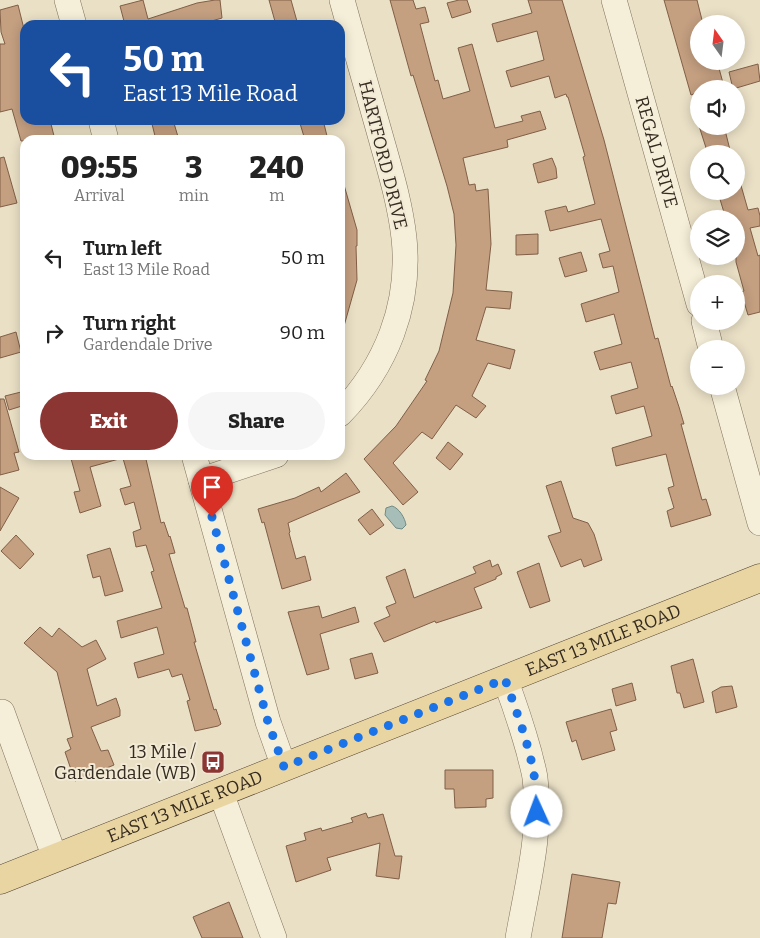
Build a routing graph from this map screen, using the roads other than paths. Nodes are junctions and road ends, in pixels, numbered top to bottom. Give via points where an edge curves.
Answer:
1 (67, 0) edge
2 (342, 0) edge
3 (614, 0) edge
4 (73, 20) edge
5 (691, 275) edge
6 (724, 395) edge
7 (345, 409) edge
8 (195, 460) edge
9 (261, 460) edge
10 (201, 480) junction
11 (760, 523) edge
12 (760, 578) edge
13 (505, 679) junction
14 (2, 712) dead end
15 (284, 767) junction
16 (221, 793) junction
17 (55, 858) junction
18 (0, 880) edge
19 (274, 938) edge
20 (518, 938) edge

1 - 4 street
2 - 7 street, HARTFORD DRIVE via 393,182 404,240 401,303 393,333 382,358
3 - 5 street, REGAL DRIVE
6 - 11 street
8 - 10 street
9 - 10 street
10 - 15 street via 268,722
12 - 13 main road, EAST 13 MILE ROAD
13 - 15 main road, EAST 13 MILE ROAD
13 - 20 street via 535,776 537,802 533,855
14 - 17 street
15 - 16 main road, EAST 13 MILE ROAD
16 - 17 main road, EAST 13 MILE ROAD
16 - 19 street
17 - 18 main road, EAST 13 MILE ROAD

